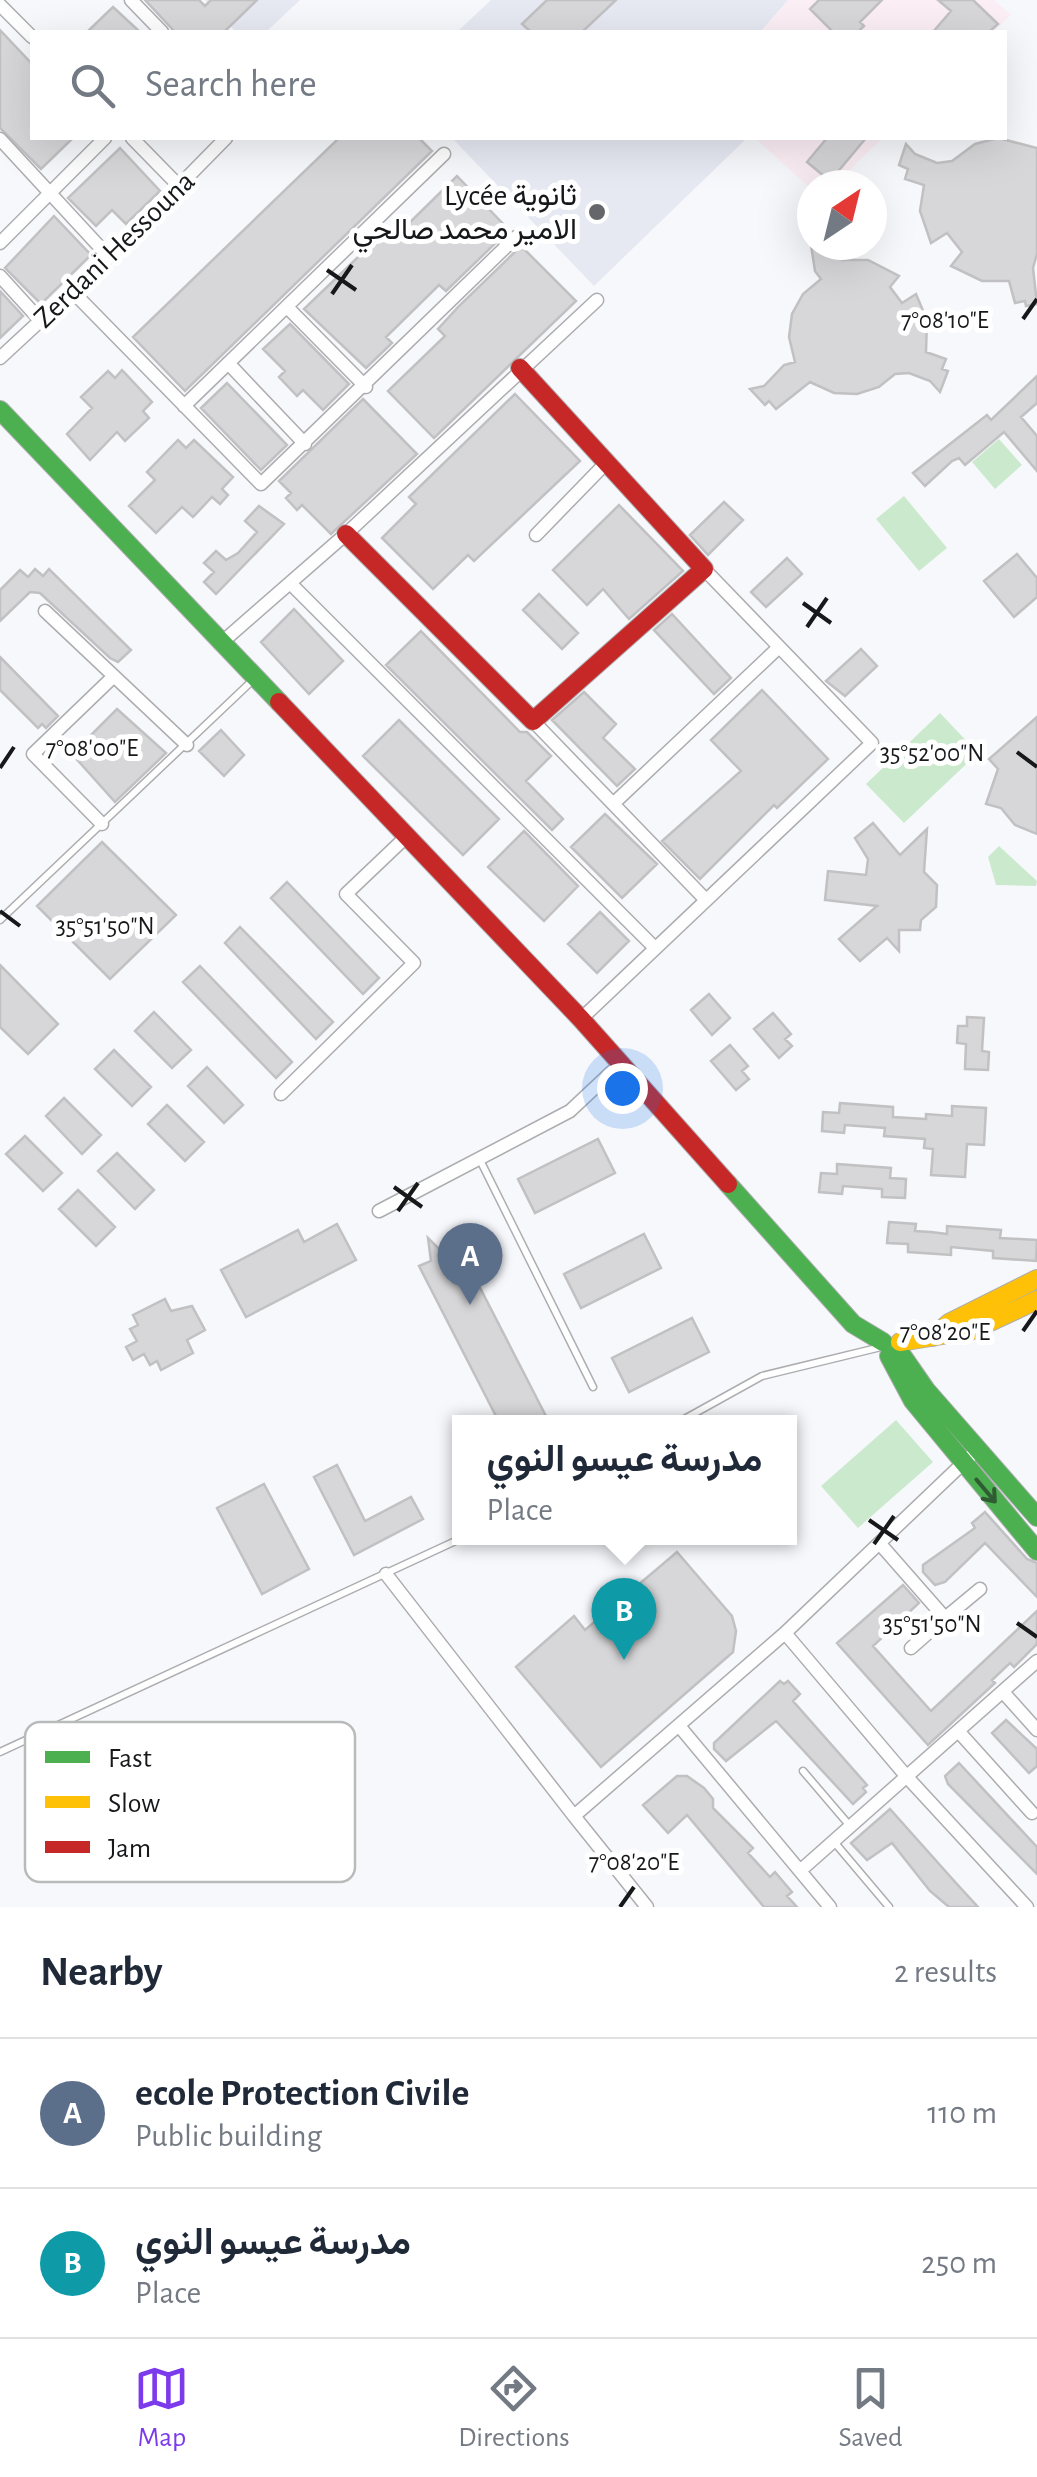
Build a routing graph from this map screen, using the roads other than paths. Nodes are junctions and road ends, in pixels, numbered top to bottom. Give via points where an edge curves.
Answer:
1 (130, 0) edge
2 (0, 5) edge
3 (160, 30) edge
4 (30, 35) edge
5 (0, 139) edge
6 (103, 140) edge
7 (134, 140) edge
8 (224, 140) edge
9 (444, 154) dead end
10 (180, 187) junction
11 (49, 193) junction
12 (516, 237) dead end
13 (0, 242) edge
14 (109, 257) junction
15 (0, 276) edge
16 (72, 291) junction
17 (596, 300) dead end
18 (287, 307) junction
19 (40, 320) junction
20 (0, 358) edge
21 (228, 363) junction
22 (520, 368) junction
23 (366, 387) junction
24 (184, 406) junction
25 (0, 410) edge
26 (305, 444) junction
27 (606, 463) junction
28 (346, 534) junction
29 (536, 536) dead end
30 (704, 569) junction
31 (290, 584) junction
32 (45, 611) dead end
33 (220, 644) junction
34 (778, 648) junction
35 (114, 676) junction
36 (254, 679) junction
37 (533, 721) junction
38 (186, 745) junction
39 (613, 804) junction
40 (102, 824) junction
41 (406, 836) junction
42 (704, 898) junction
43 (0, 920) edge
44 (654, 946) junction
45 (581, 1019) junction
46 (618, 1065) junction
47 (281, 1094) dead end
48 (480, 1158) junction
49 (379, 1211) dead end
50 (1037, 1279) edge
51 (1037, 1300) edge
52 (932, 1337) junction
53 (891, 1348) junction
54 (593, 1387) dead end
55 (692, 1415) edge
56 (979, 1448) junction
57 (962, 1463) junction
58 (1037, 1517) edge
59 (452, 1543) edge
60 (881, 1545) junction
61 (1037, 1551) edge
62 (386, 1574) junction
63 (980, 1589) dead end
64 (945, 1618) junction
65 (785, 1633) junction
66 (912, 1648) dead end
67 (1037, 1661) edge
68 (1003, 1692) junction
69 (65, 1722) edge
70 (680, 1727) junction
71 (1037, 1730) edge
72 (958, 1732) junction
73 (25, 1740) edge
74 (0, 1752) edge
75 (804, 1771) dead end
76 (907, 1777) junction
77 (1032, 1813) dead end
78 (574, 1816) junction
79 (851, 1826) junction
80 (834, 1842) junction
81 (801, 1870) junction
82 (1037, 1894) edge
83 (1025, 1906) edge
84 (647, 1907) edge
85 (830, 1907) edge
86 (889, 1907) edge

1 - 3 street
2 - 4 street
5 - 11 street
6 - 11 street
7 - 10 street
8 - 10 street, Zerdani Hessouna
9 - 18 street
10 - 14 street, Zerdani Hessouna
11 - 13 street
11 - 14 street
12 - 23 street
14 - 16 street, Zerdani Hessouna
15 - 19 street
16 - 19 street, Zerdani Hessouna
16 - 24 street
17 - 22 street
18 - 21 street
18 - 23 street
19 - 20 street, Zerdani Hessouna
21 - 24 street
21 - 26 street
22 - 27 main road
22 - 28 street
23 - 26 street
24 - 26 street via 261,484
25 - 33 main road
27 - 29 street
27 - 30 main road
28 - 31 street
28 - 37 main road
30 - 34 street
30 - 37 main road
31 - 33 street
31 - 44 street
32 - 35 street
33 - 36 main road
34 - 39 street
34 - 42 street via 872,743
35 - 38 street
35 - 40 street via 34,754
36 - 38 lane
36 - 41 main road
37 - 39 street
38 - 40 lane
39 - 42 street
40 - 43 lane
41 - 45 main road
41 - 47 street via 346,894 414,962
42 - 44 street
44 - 45 street
45 - 46 main road
46 - 48 street via 570,1110
46 - 53 main road via 854,1324
48 - 49 street
48 - 54 lane
50 - 52 main road
51 - 52 main road via 973,1330
52 - 53 main road
53 - 55 lane via 762,1376
53 - 56 main road
53 - 57 main road via 913,1401
56 - 57 street
56 - 58 main road
57 - 60 street
57 -> 61 main road
59 - 62 lane
60 - 64 street
60 - 65 street
62 - 69 lane
62 - 78 street
63 - 64 street
64 - 66 street
65 - 70 street
65 - 76 street
67 - 68 street
68 - 71 street
68 - 72 street
70 - 78 street
70 - 81 street
72 - 76 street
72 - 77 street
73 - 74 lane
75 - 79 lane
76 - 79 street
76 - 83 street
78 - 84 street
79 - 80 street
80 - 81 street
80 - 86 lane
81 - 85 street
82 - 83 street

